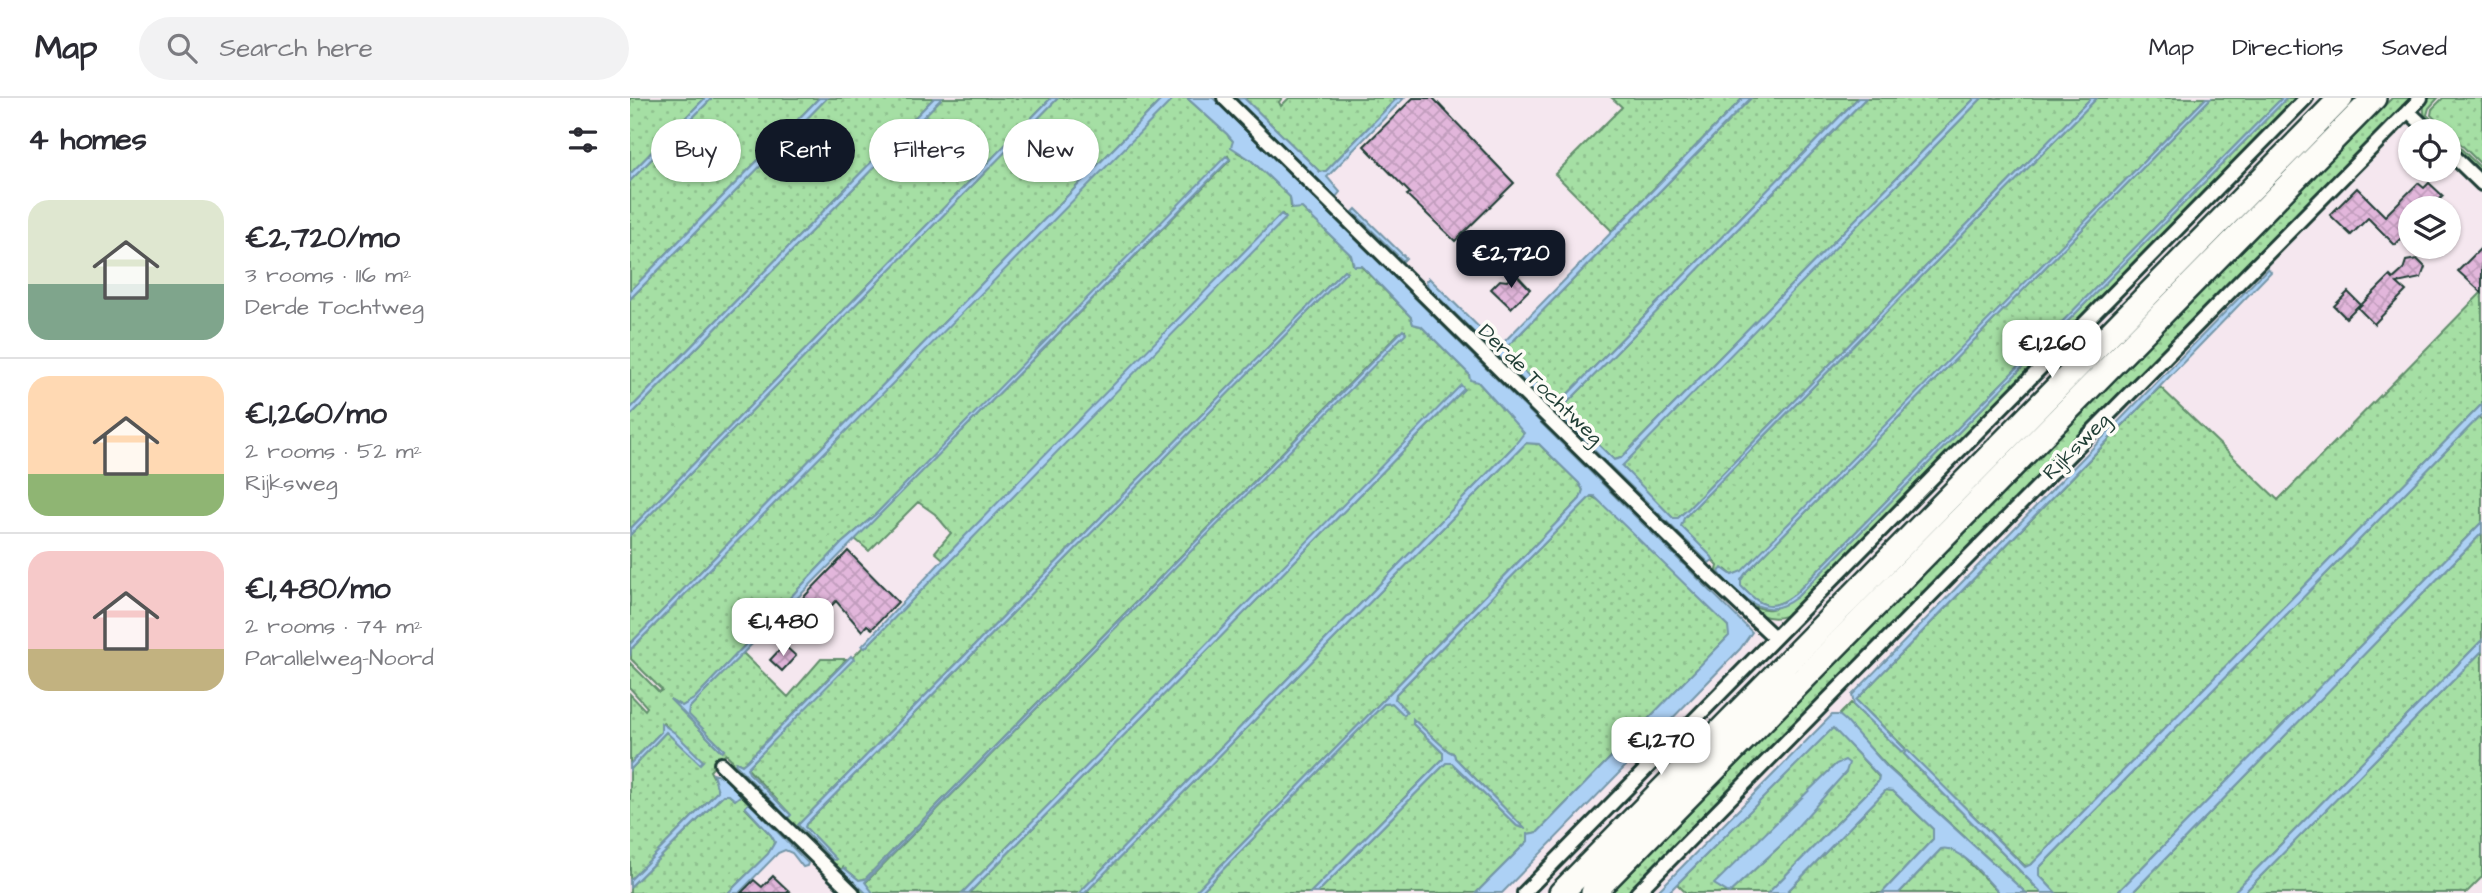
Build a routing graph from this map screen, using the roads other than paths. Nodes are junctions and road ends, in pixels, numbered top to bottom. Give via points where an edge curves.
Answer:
1 (1224, 98) edge
2 (2306, 98) edge
3 (2341, 98) edge
4 (2374, 98) edge
5 (2421, 98) edge
6 (2408, 111) junction
7 (2416, 119) edge
8 (2461, 163) edge
9 (2482, 184) edge
10 (1774, 637) junction
11 (721, 764) dead end
12 (853, 893) edge
13 (1524, 893) edge
14 (1560, 893) edge
15 (1593, 893) edge
16 (1637, 893) edge

1 - 10 street, Derde Tochtweg
2 - 10 street
3 - 14 highway
4 - 15 highway, Rijksweg
5 - 6 street, Rijksweg
6 - 7 street
6 - 16 street, Rijksweg
8 - 9 street
10 - 13 street
11 - 12 street

